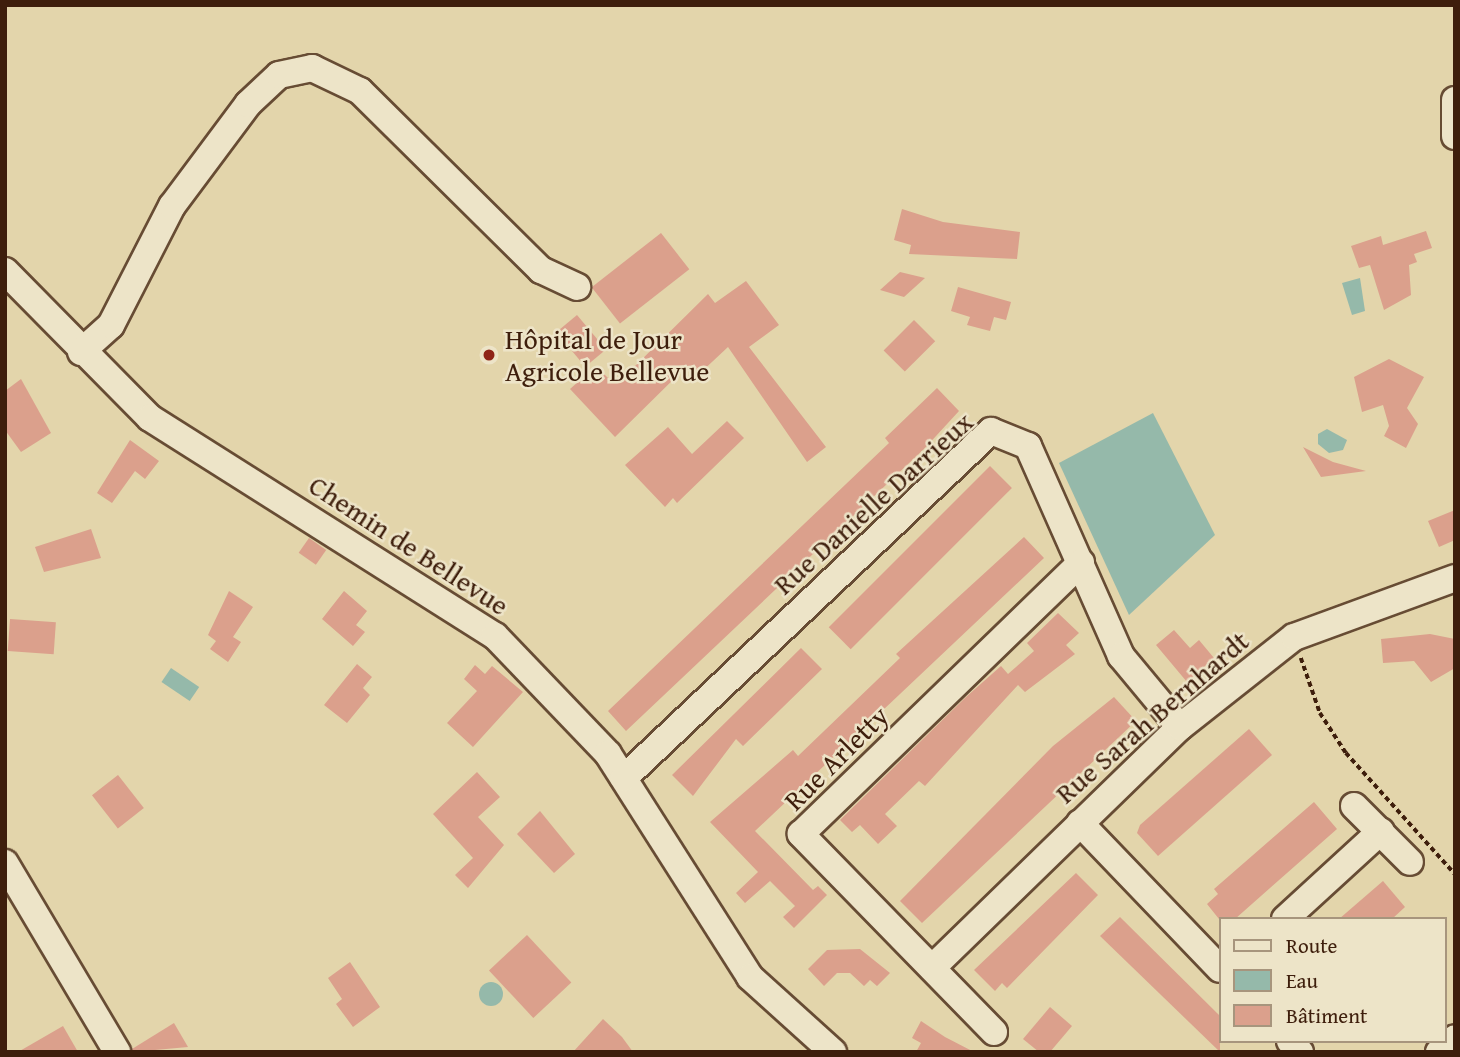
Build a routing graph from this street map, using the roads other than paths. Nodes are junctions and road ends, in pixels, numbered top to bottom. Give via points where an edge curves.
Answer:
1 (1455, 100) edge
2 (1455, 136) edge
3 (5, 271) edge
4 (577, 287) dead end
5 (80, 352) junction
6 (1081, 563) junction
7 (1455, 578) edge
8 (1180, 727) junction
9 (624, 778) junction
10 (1354, 806) dead end
11 (1080, 823) junction
12 (1381, 831) junction
13 (1410, 862) dead end
14 (5, 863) edge
15 (1287, 917) edge
16 (1218, 967) edge
17 (932, 968) junction
18 (994, 1032) dead end
19 (1455, 1038) edge
20 (117, 1052) edge
21 (833, 1052) edge
22 (1438, 1052) edge

1 - 2 street
3 - 5 street, Chemin de Bellevue
4 - 5 street via 541,270 360,92 312,68 279,75 240,113 172,206 111,325
5 - 9 street, Chemin de Bellevue via 150,418 495,636
6 - 8 street, Rue Danielle Darrieux via 1121,656
6 - 9 street, Rue Danielle Darrieux via 1028,446 990,430
6 - 17 street, Rue Arletty via 801,834
7 - 8 street, Rue Sarah Bernhardt via 1294,637
8 - 11 street, Rue Sarah Bernhardt
9 - 21 street, Chemin de Bellevue via 750,977
10 - 12 street
11 - 16 street
11 - 17 street, Rue Sarah Bernhardt
12 - 13 street
12 - 15 street
14 - 20 street
17 - 18 street, Rue Arletty
19 - 22 street

